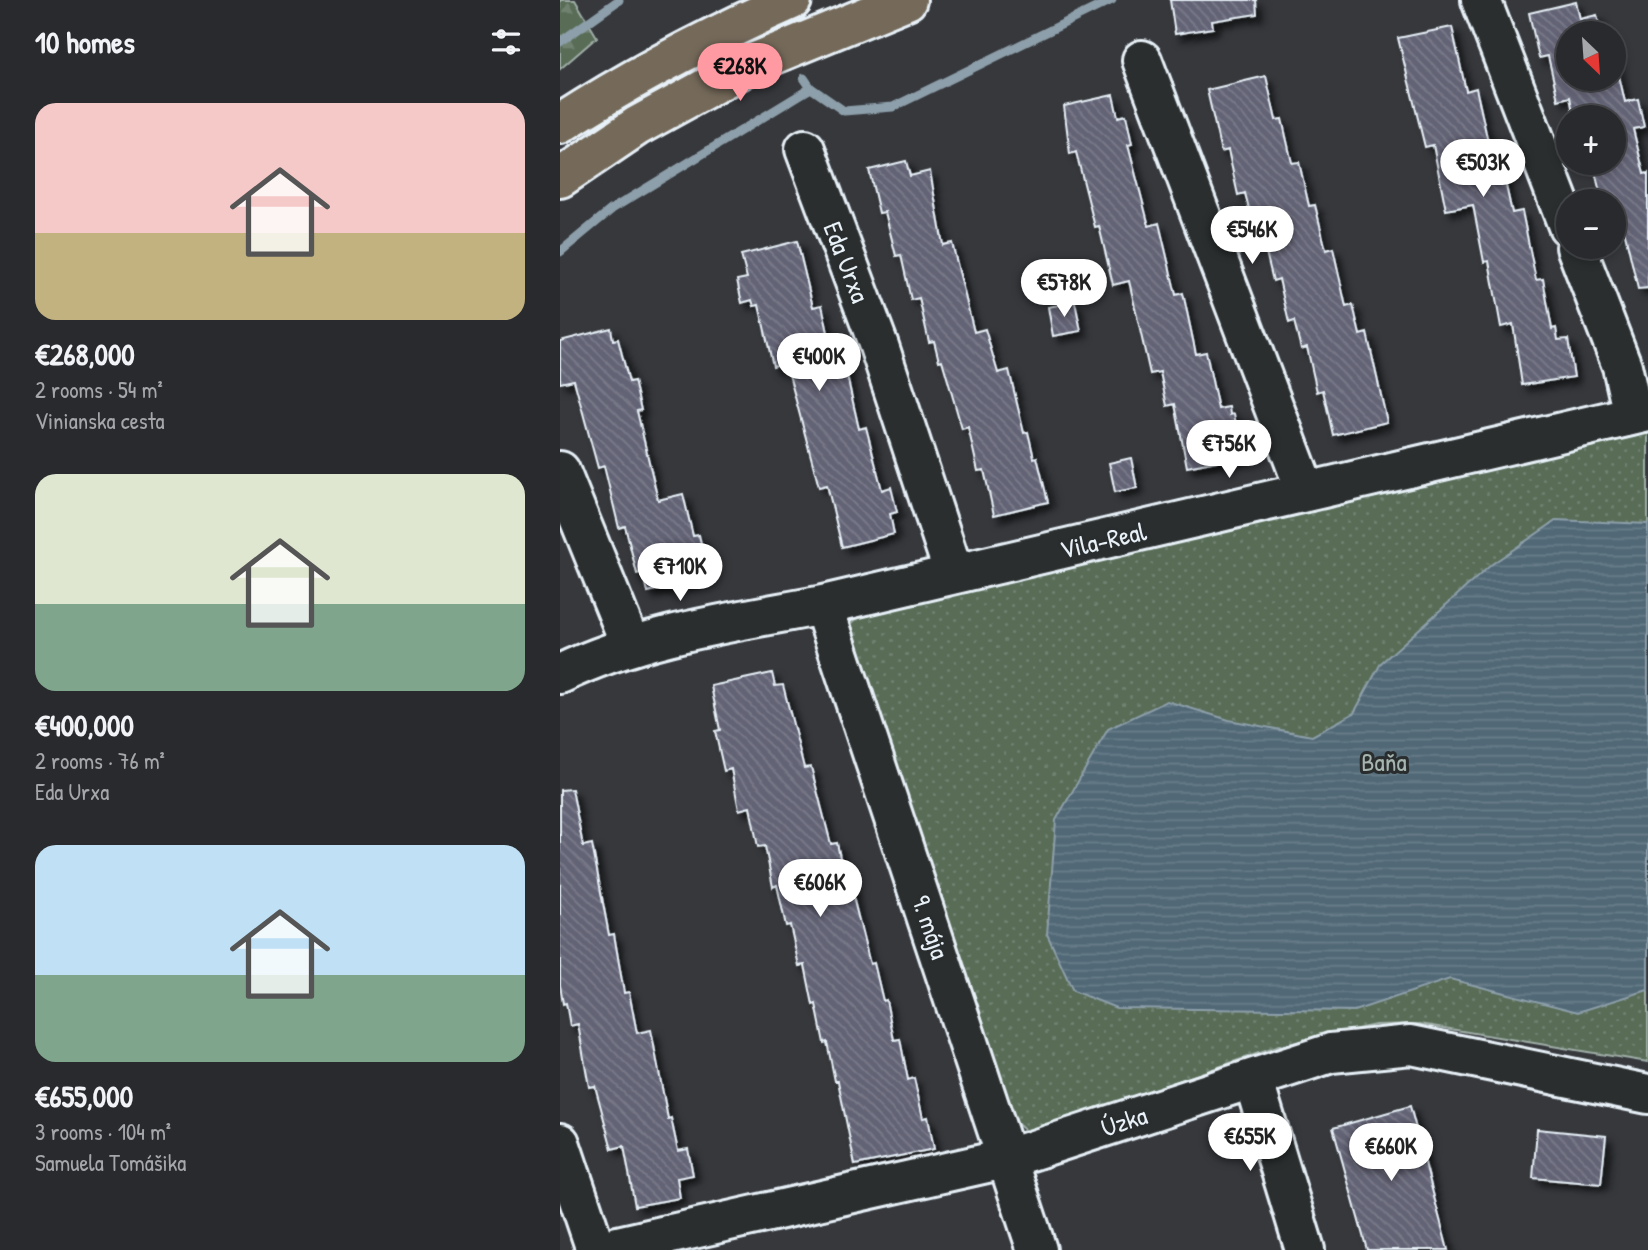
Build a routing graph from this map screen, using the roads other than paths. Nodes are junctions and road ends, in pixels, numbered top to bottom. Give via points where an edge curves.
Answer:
1 (792, 0) edge
2 (907, 0) edge
3 (1481, 0) edge
4 (1142, 60) dead end
5 (560, 124) edge
6 (805, 149) dead end
7 (560, 178) edge
8 (1556, 195) edge
9 (1581, 259) edge
10 (1641, 414) edge
11 (560, 471) edge
12 (1306, 492) junction
13 (954, 574) junction
14 (823, 605) junction
15 (631, 646) junction
16 (560, 674) edge
17 (1253, 1079) junction
18 (1648, 1094) edge
19 (560, 1143) edge
20 (1009, 1158) junction
21 (598, 1250) edge
22 (1037, 1250) edge
23 (1305, 1250) edge

1 - 5 main road via 623,83
2 - 7 main road via 748,65 637,125
3 - 8 street
4 - 12 street
6 - 13 street, Eda Urxa via 879,346
9 - 10 street
10 - 12 street, Vila-Real
11 - 15 street
12 - 13 street, Vila-Real
13 - 14 street, Vila-Real
14 - 15 street, Vila-Real
14 - 20 street, 9. mája
15 - 16 street, Vila-Real
17 - 18 street, Úzka via 1331,1053 1411,1045
17 - 20 street, Úzka
17 - 23 street
19 - 21 street
20 - 21 street, Úzka
20 - 22 street, 9. mája

